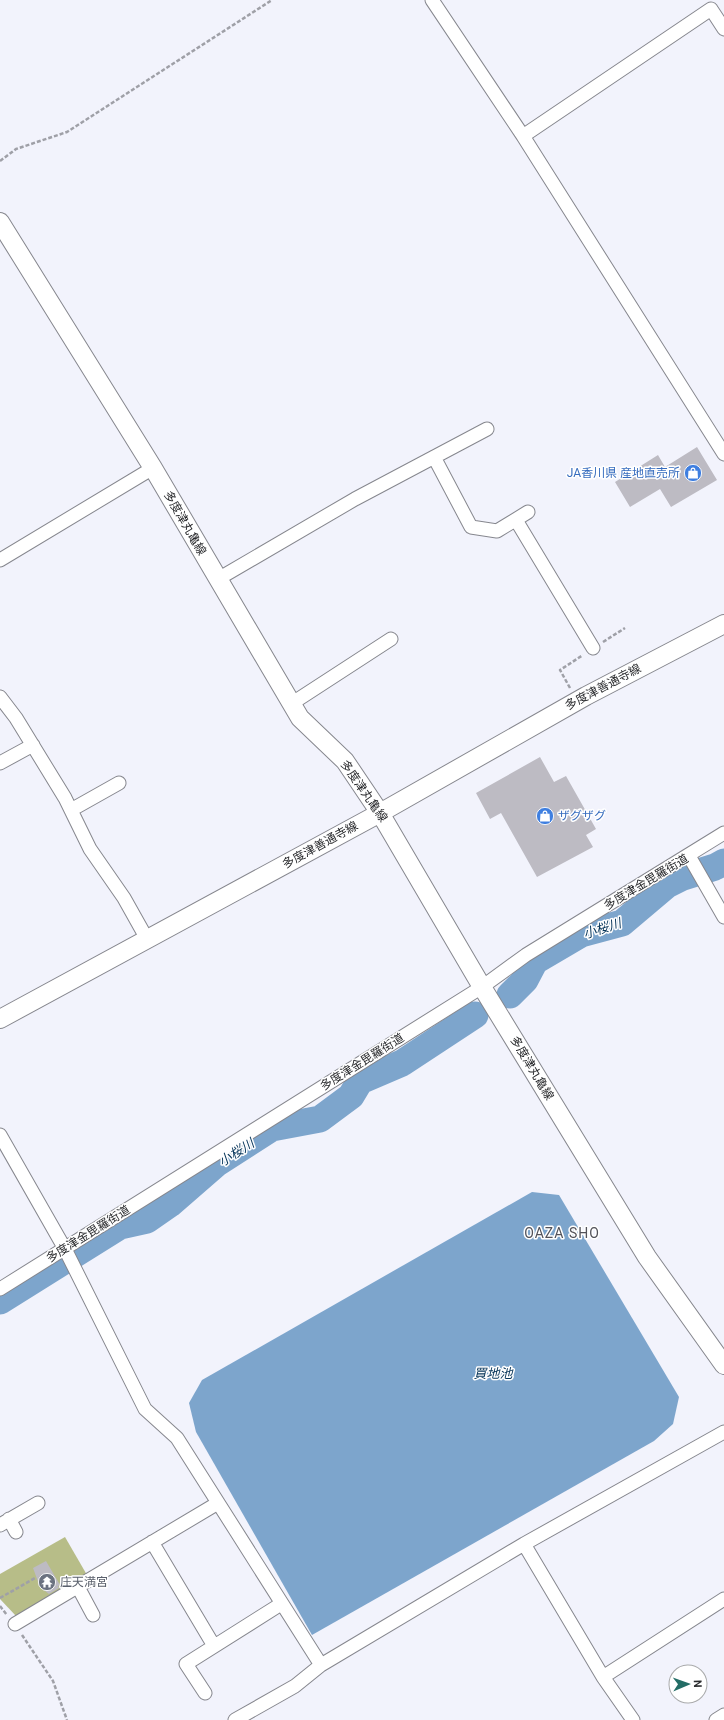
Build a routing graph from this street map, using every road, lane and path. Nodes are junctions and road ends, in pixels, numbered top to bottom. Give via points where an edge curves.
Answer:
1 (272, 0) edge
2 (432, 0) edge
3 (724, 29) edge
4 (523, 136) junction
5 (0, 161) edge
6 (0, 222) edge
7 (488, 429) dead end
8 (724, 454) edge
9 (434, 457) junction
10 (153, 468) junction
11 (528, 512) dead end
12 (516, 520) junction
13 (0, 560) edge
14 (218, 579) junction
15 (724, 624) edge
16 (391, 638) dead end
17 (593, 648) dead end
18 (0, 697) edge
19 (292, 704) junction
20 (33, 745) junction
21 (0, 763) edge
22 (119, 782) dead end
23 (71, 810) junction
24 (380, 813) junction
25 (724, 834) edge
26 (691, 860) junction
27 (724, 917) edge
28 (147, 939) junction
29 (482, 987) junction
30 (0, 1019) edge
31 (0, 1135) edge
32 (65, 1249) junction
33 (0, 1289) edge
34 (724, 1365) edge
35 (724, 1432) edge
36 (38, 1503) dead end
37 (218, 1503) junction
38 (5, 1522) edge
39 (16, 1532) dead end
40 (152, 1542) junction
41 (524, 1544) junction
42 (35, 1578) dead end
43 (78, 1587) junction
44 (0, 1598) edge
45 (724, 1599) edge
46 (282, 1604) junction
47 (0, 1606) edge
48 (93, 1615) dead end
49 (15, 1624) junction
50 (214, 1646) junction
51 (321, 1665) junction
52 (603, 1677) junction
53 (205, 1693) dead end
54 (724, 1715) edge
55 (67, 1720) edge
56 (235, 1720) edge
57 (633, 1720) edge
58 (716, 1720) edge

1 - 5 path via 67,132 16,149
2 - 4 street
3 - 4 street via 711,9
4 - 8 street
6 - 10 main road, 多度津丸亀線
7 - 9 street
9 - 12 street via 471,527 497,531
9 - 14 street via 355,498
10 - 13 street
10 - 14 main road, 多度津丸亀線
11 - 12 street
12 - 17 street
14 - 19 main road, 多度津丸亀線
15 - 24 main road, 多度津善通寺線 via 586,696
16 - 19 street
18 - 20 street
19 - 24 main road, 多度津丸亀線 via 300,718 345,761
20 - 21 street
20 - 23 street
22 - 23 street
23 - 28 street via 90,849 124,898
24 - 28 main road, 多度津善通寺線
24 - 29 main road, 多度津丸亀線
25 - 26 street, 多度津金毘羅街道
26 - 27 street
26 - 29 street, 多度津金毘羅街道 via 526,955
28 - 30 main road, 多度津善通寺線
29 - 32 street, 多度津金毘羅街道
29 - 34 main road, 多度津丸亀線 via 647,1257
31 - 32 street
32 - 33 street, 多度津金毘羅街道
32 - 37 street via 146,1409 177,1438
35 - 41 street
36 - 38 street
37 - 40 street
37 - 46 street
38 - 39 street
40 - 43 street
40 - 50 street
41 - 51 street
41 - 52 street
42 - 44 path
43 - 48 street
43 - 49 street
45 - 52 street
46 - 50 street
46 - 51 street
47 - 49 path
49 - 55 path via 53,1681
50 - 53 street via 186,1664
51 - 56 street via 295,1686
52 - 57 street
54 - 58 street

